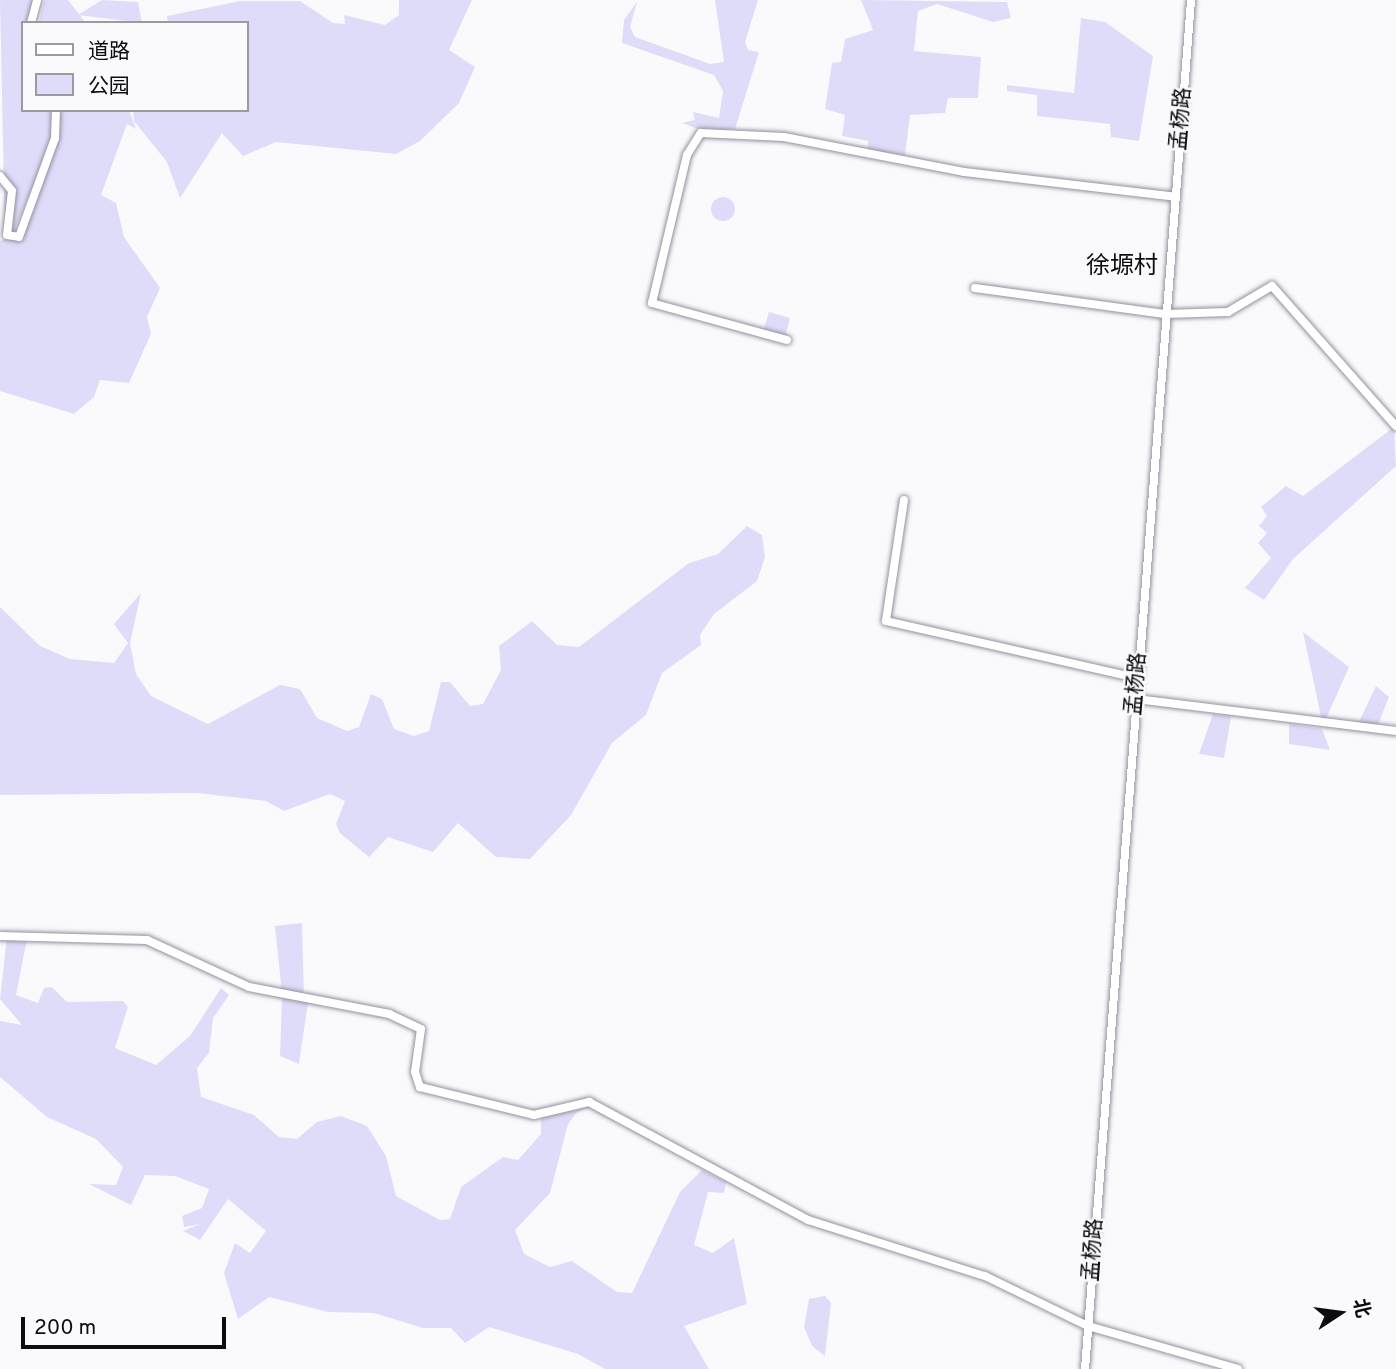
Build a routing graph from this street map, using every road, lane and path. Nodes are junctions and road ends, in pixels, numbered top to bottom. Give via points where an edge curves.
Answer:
1 (37, 0) edge
2 (1191, 0) edge
3 (32, 21) edge
4 (56, 112) edge
5 (0, 176) edge
6 (1176, 197) junction
7 (975, 288) dead end
8 (1166, 314) junction
9 (787, 340) dead end
10 (1396, 426) edge
11 (904, 500) dead end
12 (1137, 678) junction
13 (1136, 699) junction
14 (1396, 732) edge
15 (0, 936) edge
16 (1088, 1326) junction
17 (1085, 1369) edge
18 (1238, 1369) edge

1 - 3 street
2 - 6 street, 孟杨路
4 - 5 street via 55,138 19,237 7,235 12,191
6 - 8 street, 孟杨路
6 - 9 street via 964,172 784,137 701,133 687,155 652,303
7 - 8 street
8 - 10 street via 1227,312 1272,286
8 - 12 street, 孟杨路
11 - 12 street via 886,621
12 - 13 street, 孟杨路
13 - 14 street
13 - 16 street, 孟杨路
15 - 16 street via 147,940 249,987 399,1018 421,1029 415,1072 420,1087 534,1115 589,1102 808,1220 985,1276
16 - 17 street, 孟杨路
16 - 18 street

